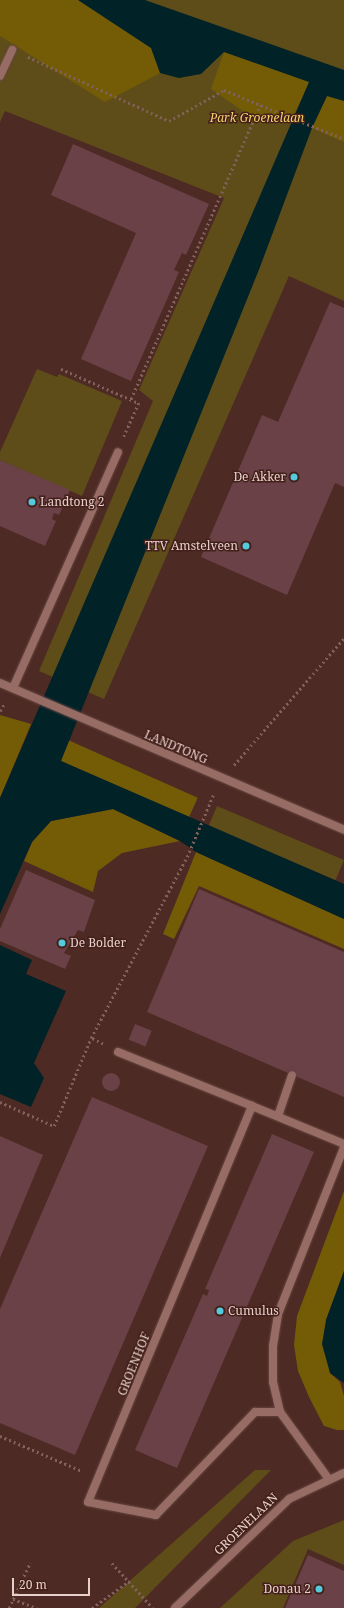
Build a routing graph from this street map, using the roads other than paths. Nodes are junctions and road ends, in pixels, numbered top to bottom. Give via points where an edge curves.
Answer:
1 (12, 50) road end
2 (0, 76) edge
3 (118, 452) road end
4 (0, 682) edge
5 (13, 688) junction
6 (344, 830) edge
7 (118, 1052) road end
8 (292, 1075) dead end
9 (252, 1106) junction
10 (278, 1116) junction
11 (344, 1144) edge
12 (344, 1147) edge
13 (280, 1412) junction
14 (344, 1473) edge
15 (328, 1478) junction
16 (175, 1608) edge

1 - 2 street
3 - 5 street
4 - 5 street, LANDTONG
5 - 6 street, LANDTONG via 220,780
7 - 9 street
8 - 10 street
9 - 10 street
9 - 13 street, GROENHOF via 88,1502 156,1515 255,1412
10 - 11 street
12 - 13 street via 278,1314 273,1382
13 - 15 street
14 - 15 street, GROENELAAN
15 - 16 street, GROENELAAN via 289,1499

